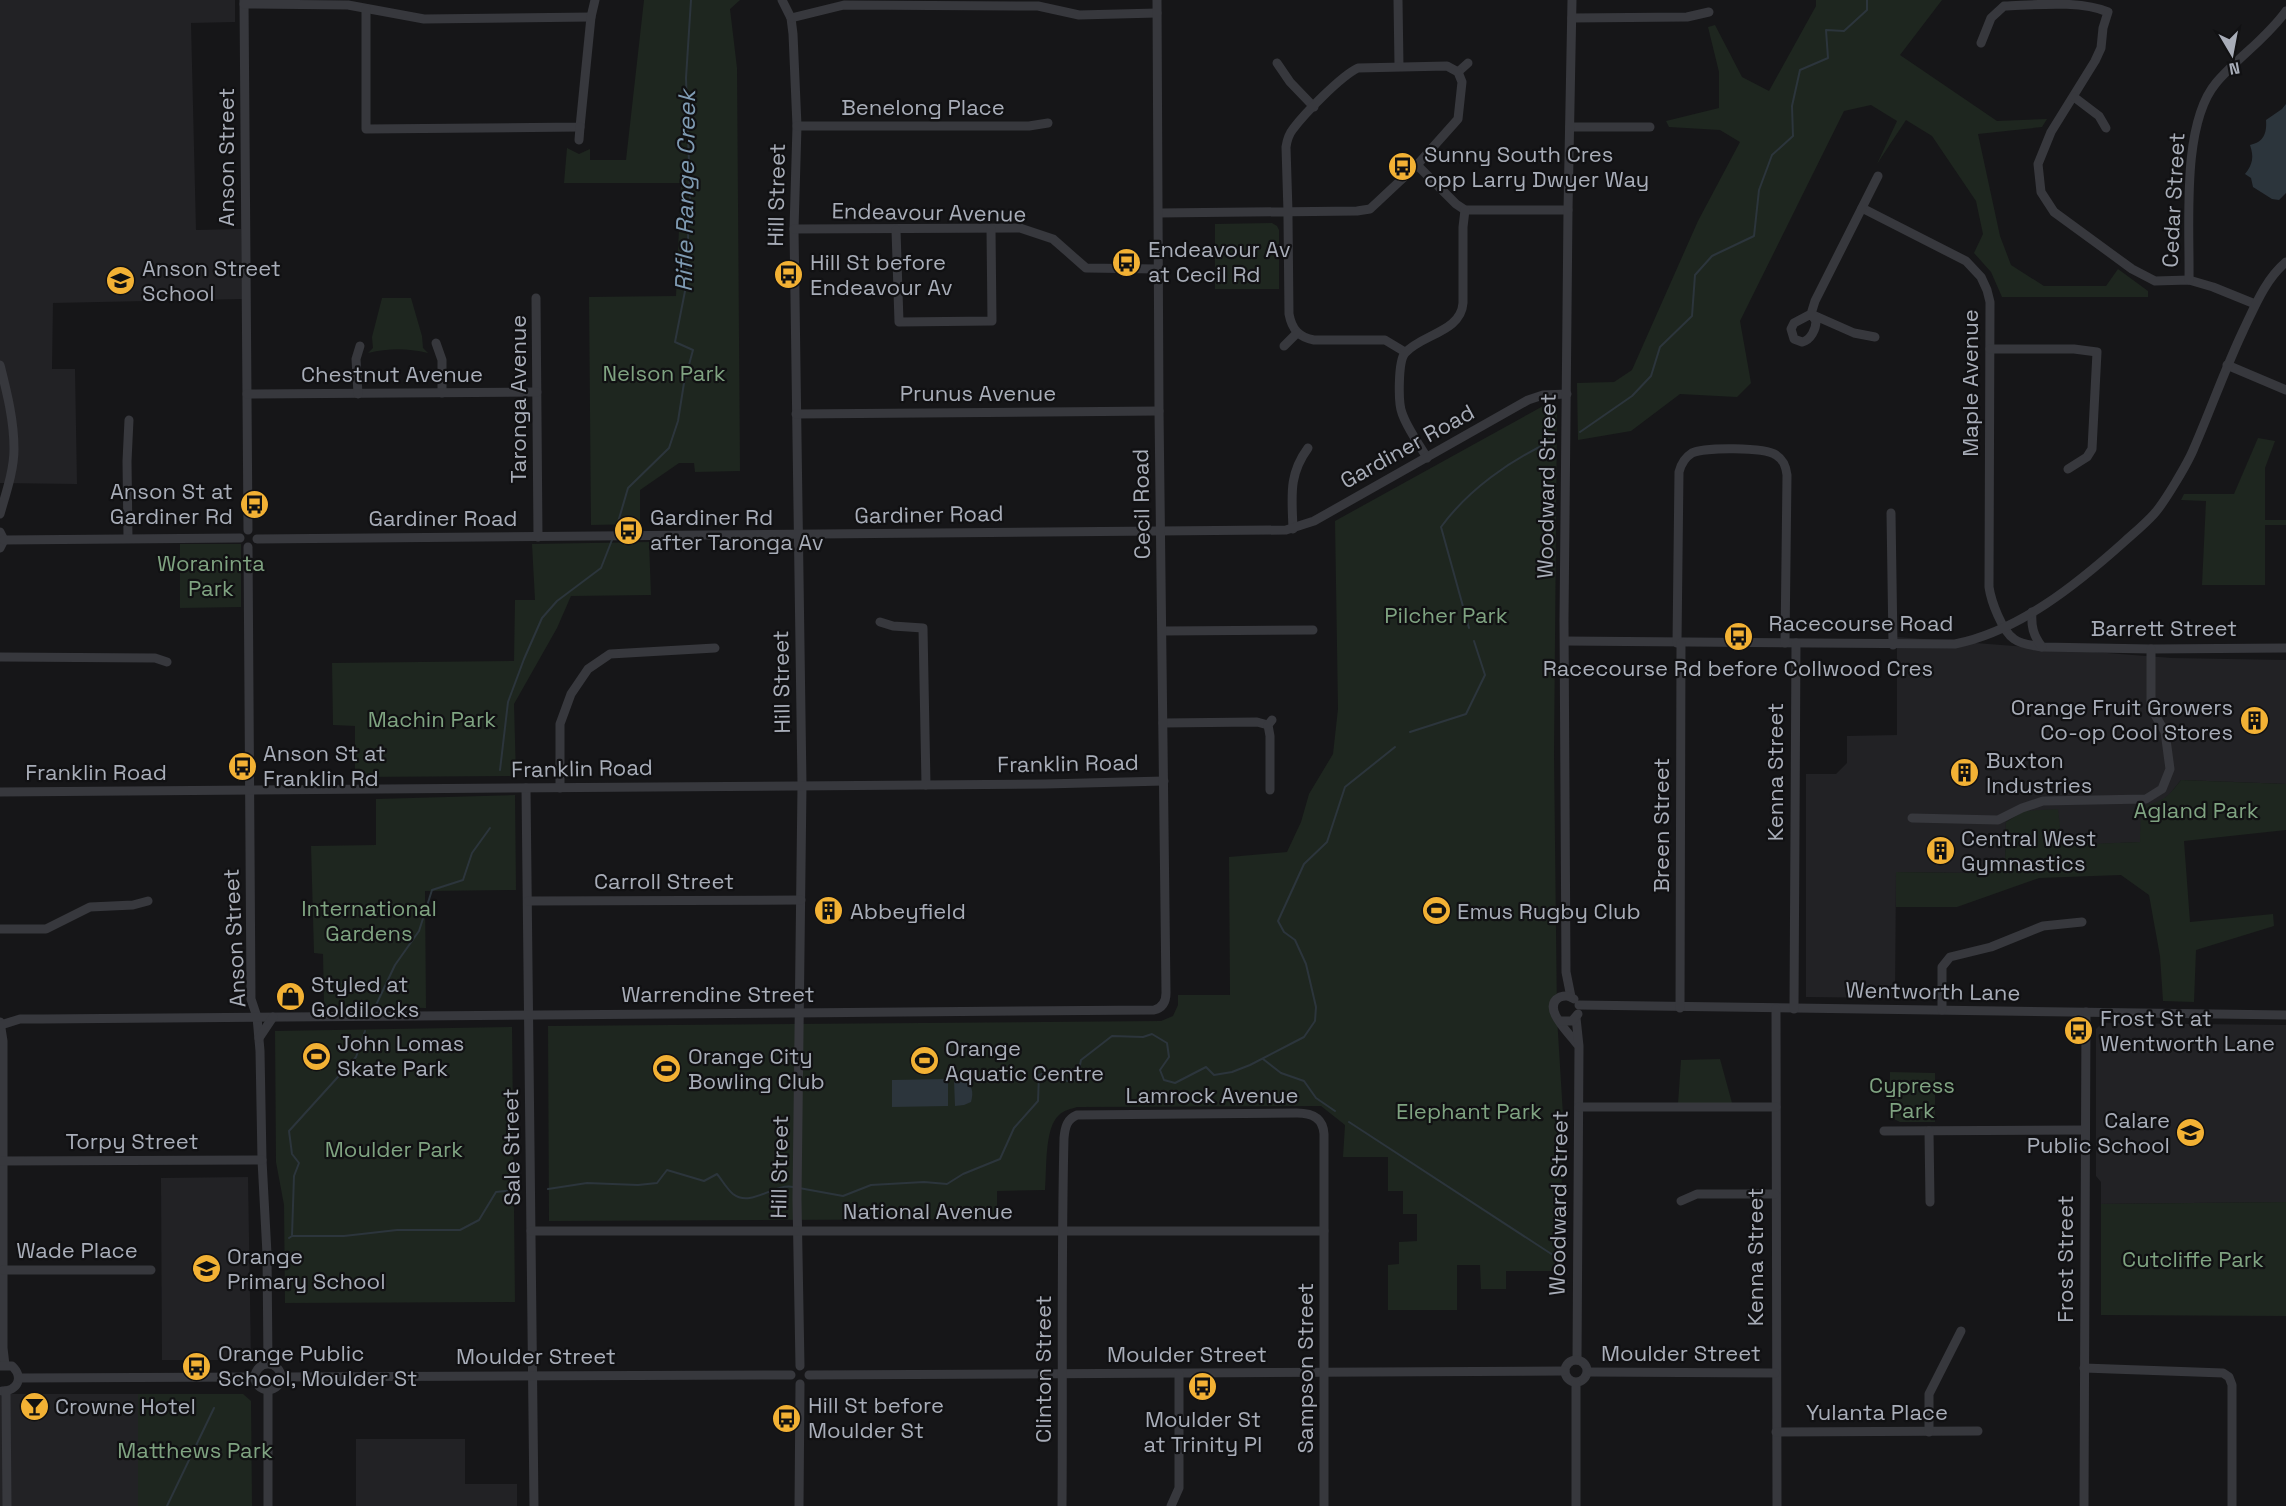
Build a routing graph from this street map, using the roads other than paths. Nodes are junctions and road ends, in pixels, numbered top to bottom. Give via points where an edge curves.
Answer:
1 (595, 0) edge
2 (782, 0) edge
3 (1157, 0) edge
4 (1398, 0) edge
5 (1572, 0) edge
6 (244, 2) edge
7 (366, 9) junction
8 (2286, 10) edge
9 (1709, 12) dead end
10 (1157, 13) junction
11 (591, 17) junction
12 (791, 18) junction
13 (1572, 18) junction
14 (1981, 43) dead end
15 (1277, 63) dead end
16 (1468, 63) dead end
17 (1399, 66) junction
18 (1458, 72) junction
19 (2074, 97) junction
20 (1314, 107) junction
21 (1048, 123) dead end
22 (797, 126) junction
23 (580, 127) junction
24 (1570, 127) junction
25 (1650, 127) dead end
26 (2106, 128) dead end
27 (579, 140) dead end
28 (1417, 165) junction
29 (1878, 176) dead end
30 (1862, 208) junction
31 (1465, 210) junction
32 (1568, 210) junction
33 (1288, 212) junction
34 (1158, 213) junction
35 (795, 229) junction
36 (991, 229) junction
37 (896, 230) junction
38 (2286, 262) edge
39 (1158, 269) junction
40 (2189, 280) junction
41 (536, 298) dead end
42 (2255, 304) junction
43 (1297, 333) junction
44 (1875, 337) dead end
45 (436, 343) dead end
46 (360, 346) dead end
47 (1284, 346) dead end
48 (1990, 349) junction
49 (1405, 352) junction
50 (0, 365) edge
51 (2227, 365) junction
52 (2286, 390) edge
53 (537, 392) junction
54 (442, 393) junction
55 (247, 394) junction
56 (358, 394) junction
57 (1567, 394) junction
58 (1159, 411) junction
59 (796, 414) junction
60 (129, 420) dead end
61 (1308, 448) dead end
62 (1427, 458) junction
63 (2068, 469) dead end
64 (1891, 513) dead end
65 (0, 514) edge
66 (1293, 529) junction
67 (248, 530) junction
68 (1162, 531) junction
69 (798, 534) junction
70 (538, 537) junction
71 (128, 538) junction
72 (240, 538) junction
73 (256, 539) junction
74 (2, 540) edge
75 (248, 547) junction
76 (2032, 612) junction
77 (880, 621) dead end
78 (2005, 627) junction
79 (1313, 630) dead end
80 (1163, 631) junction
81 (1565, 641) junction
82 (1679, 643) junction
83 (1785, 643) junction
84 (1796, 644) junction
85 (1893, 645) junction
86 (2042, 646) junction
87 (715, 648) dead end
88 (2286, 648) edge
89 (2151, 649) junction
90 (0, 657) edge
91 (167, 662) dead end
92 (1163, 723) junction
93 (1164, 781) junction
94 (926, 784) junction
95 (802, 785) junction
96 (526, 788) junction
97 (560, 788) junction
98 (249, 790) junction
99 (1270, 790) dead end
100 (0, 792) edge
101 (1912, 818) dead end
102 (801, 900) junction
103 (147, 901) dead end
104 (528, 901) junction
105 (2082, 922) dead end
106 (0, 929) edge
107 (1566, 972) junction
108 (1571, 997) junction
109 (1559, 998) junction
110 (1579, 1005) junction
111 (1162, 1006) joint
112 (1680, 1008) junction
113 (1776, 1009) junction
114 (1794, 1009) junction
115 (1942, 1010) junction
116 (2086, 1012) junction
117 (801, 1013) junction
118 (530, 1015) junction
119 (2286, 1015) edge
120 (257, 1017) junction
121 (273, 1017) junction
122 (1576, 1018) junction
123 (1561, 1021) junction
124 (0, 1024) edge
125 (259, 1038) junction
126 (1579, 1046) junction
127 (2, 1049) edge
128 (1579, 1107) junction
129 (1776, 1107) junction
130 (2085, 1130) junction
131 (1884, 1131) dead end
132 (1929, 1131) junction
133 (262, 1160) junction
134 (2, 1161) junction
135 (1775, 1194) junction
136 (1682, 1201) dead end
137 (1930, 1202) dead end
138 (798, 1230) junction
139 (531, 1231) junction
140 (1062, 1231) junction
141 (1324, 1231) junction
142 (3, 1270) junction
143 (151, 1270) dead end
144 (1961, 1331) dead end
145 (1577, 1360) junction
146 (268, 1363) junction
147 (3, 1365) edge
148 (800, 1366) junction
149 (2085, 1368) junction
150 (1565, 1371) junction
151 (1588, 1371) junction
152 (1325, 1372) junction
153 (1775, 1373) junction
154 (1063, 1374) junction
155 (1179, 1374) junction
156 (791, 1375) junction
157 (810, 1375) junction
158 (533, 1376) junction
159 (255, 1377) junction
160 (282, 1377) junction
161 (19, 1378) junction
162 (1576, 1383) junction
163 (800, 1384) junction
164 (268, 1390) junction
165 (3, 1391) edge
166 (1978, 1431) dead end
167 (1776, 1432) junction
168 (1929, 1432) junction
169 (7, 1506) edge
170 (268, 1506) edge
171 (534, 1506) edge
172 (799, 1506) edge
173 (1062, 1506) edge
174 (1171, 1506) edge
175 (1324, 1506) edge
176 (1576, 1506) edge
177 (1777, 1506) edge
178 (2084, 1506) edge
179 (2232, 1506) edge

1 - 11 street
2 - 12 street, Hill Street
3 - 10 street, Cecil Road
4 - 17 street
5 - 13 street, Woodward Street
6 - 7 street
6 - 55 street, Anson Street
7 - 11 street via 424,19
7 - 23 street via 366,129
8 - 40 street, Cedar Street via 2215,84 2202,104 2191,153
9 - 13 street via 1687,17
10 - 12 street via 1079,15 1038,6 844,5
10 - 34 street, Cecil Road
11 - 23 street
12 - 22 street, Hill Street
13 - 24 street, Woodward Street
14 - 19 street via 1991,18 2004,6 2080,5 2108,12 2101,48
15 - 20 street
16 - 18 street
17 - 18 street via 1447,66
17 - 20 street via 1353,70
18 - 28 street via 1462,91 1458,119
19 - 26 street via 2099,116
19 - 40 street via 2051,132 2038,164 2041,192 2054,212 2132,269 2155,281
20 - 33 street via 1287,141
21 - 22 street, Benelong Place
22 - 35 street, Hill Street
23 - 27 street
24 - 25 street
24 - 32 street, Woodward Street
28 - 31 street
28 - 33 street via 1376,205 1364,211
29 - 30 street
30 - 44 street via 1811,314 1854,333
30 - 48 street, Maple Avenue via 1972,266 1989,296
31 - 32 street
31 - 49 street via 1461,314 1454,323
32 - 57 street, Woodward Street
33 - 34 street
33 - 43 street via 1289,314
34 - 39 street, Cecil Road
35 - 37 street, Endeavour Avenue
35 - 59 street, Hill Street
36 - 37 street, Endeavour Avenue
36 - 37 street via 992,321 899,322
36 - 39 street, Endeavour Avenue via 1020,228 1043,235 1086,268
38 - 42 street, Racecourse Road via 2272,274
39 - 58 street, Cecil Road
40 - 42 street
41 - 53 street, Taronga Avenue
42 - 51 street, Racecourse Road
43 - 47 street
43 - 49 street via 1314,340 1385,340
45 - 54 street via 442,360
46 - 56 street via 356,359
48 - 63 street via 2097,352 2092,449 2087,458
48 - 78 street, Maple Avenue via 1989,587
49 - 62 street via 1400,366 1401,411
50 - 65 street via 11,410 14,451
51 - 52 street
51 - 76 street, Racecourse Road via 2193,451 2155,514 2088,574
53 - 54 street, Chestnut Avenue
53 - 70 street, Taronga Avenue
54 - 56 street, Chestnut Avenue
55 - 56 street, Chestnut Avenue
55 - 67 street, Anson Street
57 - 62 street, Gardiner Road via 1528,400
57 - 81 street, Woodward Street
58 - 59 street, Prunus Avenue
58 - 68 street, Cecil Road
59 - 69 street, Hill Street
60 - 71 street
61 - 66 street via 1297,463 1292,482
62 - 66 street, Gardiner Road
64 - 85 street
66 - 68 street, Gardiner Road
67 - 72 street
67 - 73 street via 254,532
68 - 69 street, Gardiner Road
68 - 80 street, Cecil Road
69 - 70 street, Gardiner Road
69 - 95 street, Hill Street
70 - 73 street, Gardiner Road
71 - 72 street
71 - 74 street
72 - 75 street via 241,544
73 - 75 street
75 - 98 street, Anson Street
76 - 78 street, Racecourse Road
76 - 86 street via 2031,627
77 - 94 street via 923,628
78 - 85 street, Racecourse Road via 1955,644
78 - 86 street, Barrett Street via 2014,639
79 - 80 street
80 - 92 street, Cecil Road
81 - 82 street, Racecourse Road
81 - 107 street, Woodward Street
82 - 83 street, Racecourse Road
82 - 83 street, Breen Street via 1679,472 1691,454 1712,450 1768,451 1785,466
82 - 112 street, Breen Street
83 - 84 street, Racecourse Road
84 - 85 street, Racecourse Road
84 - 114 street, Kenna Street
86 - 89 street, Barrett Street
87 - 97 street via 610,654 588,669 571,694 560,724
88 - 89 street, Barrett Street
89 - 101 street via 2151,708 2165,732 2169,769 2162,789 2146,799 2043,801 1998,820
90 - 91 street via 155,658
92 - 93 street, Cecil Road
92 - 99 street via 1270,723
93 - 94 street, Franklin Road
93 - 111 street, Cecil Road via 1166,997
94 - 95 street, Franklin Road
95 - 97 street, Franklin Road
95 - 102 street, Hill Street
96 - 97 street, Franklin Road
96 - 98 street, Franklin Road
96 - 104 street, Sale Street
98 - 100 street, Franklin Road
98 - 120 street, Anson Street via 251,999
102 - 104 street, Carroll Street
102 - 117 street, Hill Street
103 - 106 street via 90,907 46,929
104 - 118 street, Sale Street
105 - 115 street via 2043,926 1991,947 1950,957 1942,967
107 - 108 street, Woodward Street
107 - 109 street, Woodward Street
108 - 109 street
108 - 110 street
109 - 123 street via 1553,1011
110 - 112 street, Wentworth Lane
110 - 122 street
111 - 117 street, Warrendine Street via 1154,1010
112 - 113 street, Wentworth Lane
113 - 114 street, Wentworth Lane
113 - 129 street, Kenna Street
114 - 115 street, Wentworth Lane
115 - 116 street, Wentworth Lane
116 - 119 street, Wentworth Lane
116 - 130 street, Frost Street
117 - 118 street, Warrendine Street
117 - 138 street, Hill Street
118 - 121 street, Warrendine Street
118 - 139 street, Sale Street
120 - 121 street, Warrendine Street
120 - 124 street, Warrendine Street via 20,1019
120 - 125 street, Anson Street
121 - 125 street
122 - 123 street
122 - 126 street, Woodward Street
123 - 126 street
124 - 127 street
125 - 133 street, Anson Street
126 - 128 street, Woodward Street
127 - 134 street
128 - 129 street
128 - 145 street, Woodward Street
129 - 135 street, Kenna Street
130 - 132 street
130 - 149 street, Frost Street
131 - 132 street
132 - 137 street
133 - 134 street, Torpy Street
133 - 146 street, Anson Street
134 - 142 street
135 - 136 street via 1697,1194
135 - 153 street, Kenna Street
138 - 139 street, National Avenue
138 - 140 street, National Avenue
138 - 148 street, Hill Street
139 - 158 street, Sale Street
140 - 141 street, National Avenue
140 - 141 street, Lamrock Avenue via 1065,1129 1077,1115 1308,1113 1317,1117 1324,1129
140 - 154 street, Clinton Street
141 - 152 street, Sampson Street
142 - 143 street, Wade Place
142 - 147 street
144 - 168 street via 1929,1394
145 - 150 street via 1567,1364
145 - 151 street
146 - 159 street via 258,1367
146 - 160 street via 278,1367
147 - 161 street via 15,1368
148 - 156 street
148 - 157 street via 806,1367
149 - 178 street, Frost Street
149 - 179 street via 2223,1373 2229,1377
150 - 152 street, Moulder Street
150 - 162 street via 1567,1378
151 - 153 street, Moulder Street
151 - 162 street via 1586,1378
152 - 155 street, Moulder Street
152 - 175 street, Sampson Street
153 - 167 street, Kenna Street
154 - 155 street, Moulder Street
154 - 157 street, Moulder Street
154 - 173 street, Clinton Street
155 - 174 street via 1179,1488
156 - 158 street, Moulder Street
156 - 163 street
157 - 163 street
158 - 160 street, Moulder Street
158 - 171 street, Sale Street
159 - 161 street
159 - 164 street via 258,1386
160 - 164 street via 278,1386
161 - 165 street via 15,1387
162 - 176 street
163 - 172 street
164 - 170 street
165 - 169 street
166 - 168 street, Yulanta Place
167 - 168 street, Yulanta Place
167 - 177 street, Kenna Street

